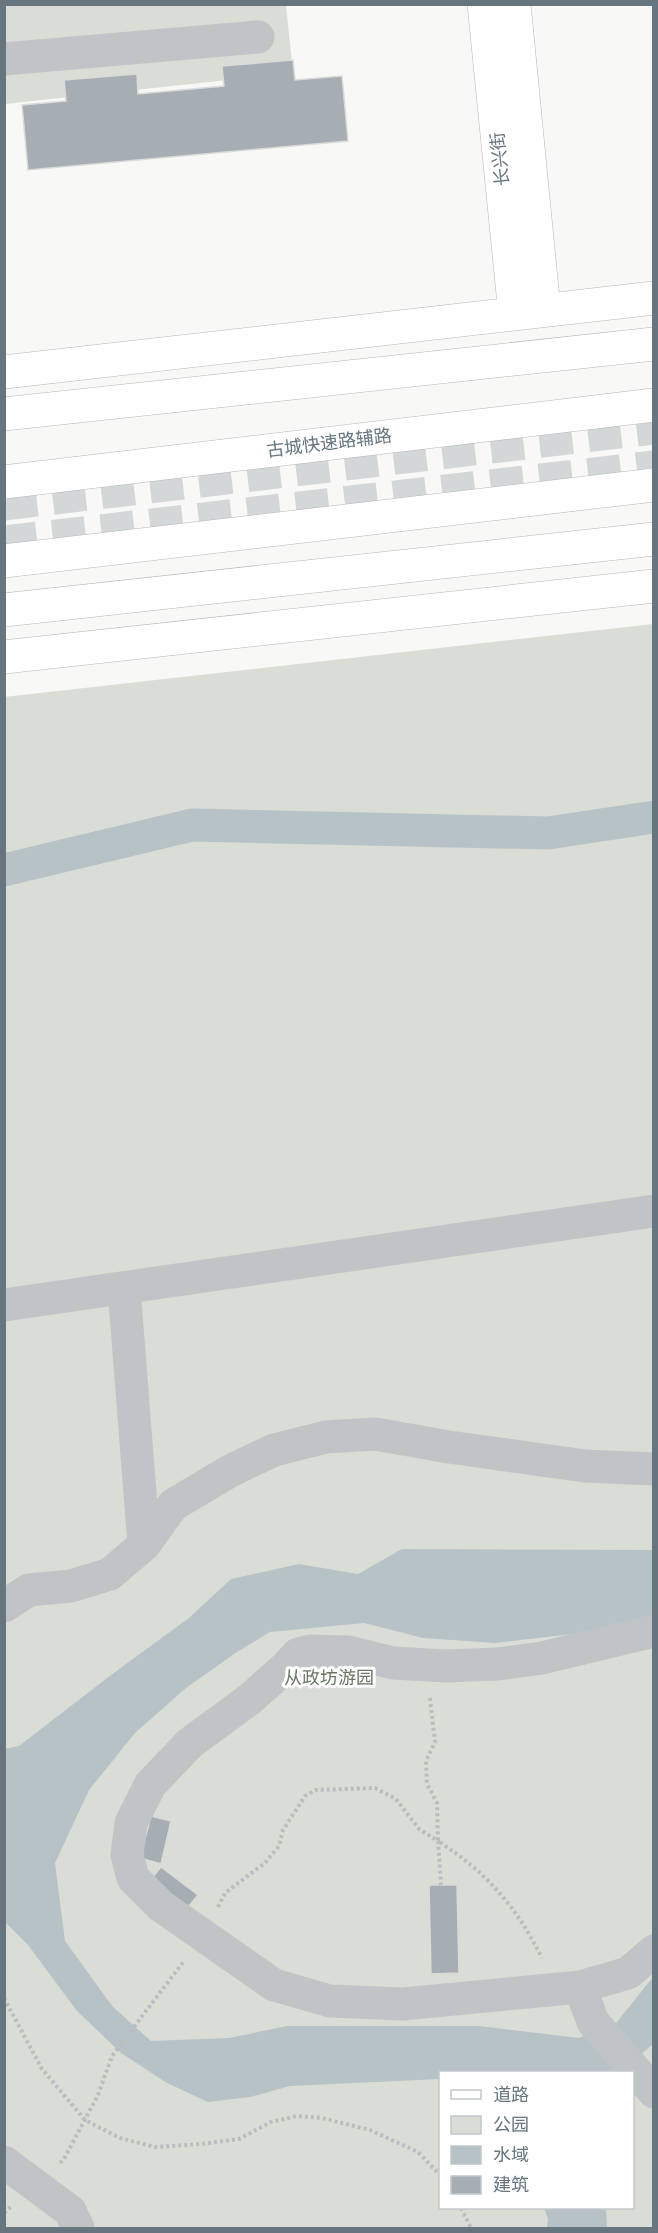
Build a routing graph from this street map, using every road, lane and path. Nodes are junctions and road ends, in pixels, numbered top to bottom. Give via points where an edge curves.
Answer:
1 (484, 4) edge
2 (514, 4) edge
3 (258, 37) dead end
4 (4, 59) edge
5 (654, 298) edge
6 (530, 312) junction
7 (654, 344) edge
8 (4, 372) edge
9 (654, 405) edge
10 (4, 414) edge
11 (4, 482) edge
12 (654, 484) edge
13 (654, 539) edge
14 (4, 561) edge
15 (654, 586) edge
16 (4, 610) edge
17 (4, 657) edge
18 (654, 1211) edge
19 (124, 1288) junction
20 (4, 1305) edge
21 (654, 1469) edge
22 (144, 1545) junction
23 (4, 1606) edge
24 (654, 1631) edge
25 (422, 1665) junction
26 (438, 1841) junction
27 (441, 1885) dead end
28 (204, 1935) junction
29 (654, 1951) edge
30 (569, 1987) junction
31 (4, 1998) edge
32 (652, 2090) edge
33 (85, 2120) junction
34 (4, 2162) edge
35 (439, 2173) edge
36 (36, 2185) junction
37 (461, 2209) edge
38 (4, 2212) edge
39 (78, 2229) edge
40 (471, 2229) edge

1 - 6 main road, 长兴街
2 - 6 main road, 长兴街
3 - 4 lane
5 - 6 main road
6 - 8 main road
7 - 10 main road
9 - 11 main road, 古城快速路辅路
12 - 14 main road
13 - 16 main road
15 - 17 main road
18 - 19 lane
19 - 20 lane
19 - 22 lane
21 - 22 lane via 585,1466 375,1434 326,1437 274,1450 230,1471 173,1505
22 - 23 lane via 110,1574 71,1586 29,1590
24 - 25 lane via 542,1658 498,1664
25 - 26 path via 435,1742 426,1761 427,1784 437,1803
25 - 28 lane via 393,1663 348,1652 298,1654 250,1698 190,1743 150,1785 131,1823 127,1855 133,1878 161,1906
26 - 27 path
26 - 28 path via 419,1829 396,1799 375,1788 316,1790 305,1796 283,1830 279,1846 265,1863 225,1893
26 - 30 path via 467,1860 508,1900 535,1944
28 - 30 lane via 274,1984 330,2001 403,2004
28 - 33 path via 112,2056
29 - 30 lane via 628,1973
30 - 32 lane
31 - 33 path via 42,2069
33 - 35 path via 120,2138 155,2147 239,2139 271,2122 297,2116 322,2118 370,2130 418,2152
33 - 36 path via 65,2157
34 - 36 lane
36 - 38 path
36 - 39 lane via 70,2211
37 - 40 path

